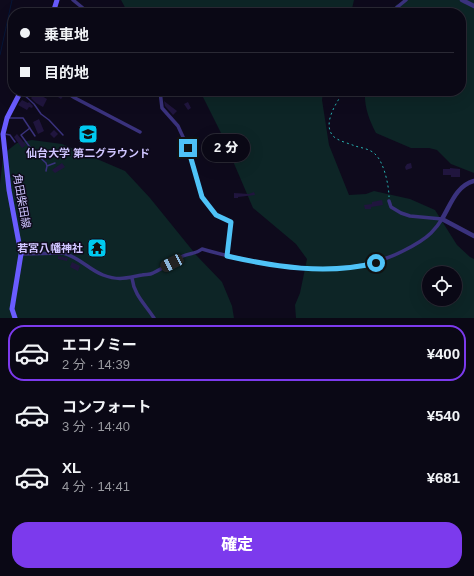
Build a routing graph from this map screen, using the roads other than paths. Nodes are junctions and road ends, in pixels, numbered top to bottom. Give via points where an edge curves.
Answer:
1 (73, 0) edge
2 (406, 0) edge
3 (462, 0) edge
4 (474, 6) edge
5 (83, 8) edge
6 (396, 8) edge
7 (18, 96) edge
8 (26, 96) edge
9 (72, 96) edge
10 (161, 96) edge
11 (7, 118) junction
12 (30, 128) junction
13 (140, 132) dead end
14 (3, 134) junction
15 (63, 135) dead end
16 (35, 136) dead end
17 (15, 142) dead end
18 (55, 163) dead end
19 (47, 166) junction
20 (46, 171) dead end
21 (474, 181) edge
22 (389, 201) road end
23 (442, 219) junction
24 (474, 236) edge
25 (21, 254) junction
26 (227, 256) junction
27 (132, 278) junction
28 (15, 318) edge
29 (154, 318) edge

1 - 5 street
2 - 6 street
3 - 4 street
7 - 11 main road, 角田柴田線
8 - 15 lane
9 - 13 street
10 - 26 street via 162,108 180,129 188,148 202,197 216,215 231,222
11 - 12 lane via 23,118
11 - 14 main road, 角田柴田線
12 - 16 lane
12 - 19 lane via 21,135
14 - 17 lane via 10,135
14 - 25 main road, 角田柴田線 via 9,190
18 - 19 lane
19 - 20 lane
21 - 23 street via 461,187
22 - 23 street via 391,207 401,213
23 - 24 street
23 - 26 street via 432,232 412,247 390,258 344,269 280,266
25 - 27 street via 63,253 103,275 121,280
25 - 28 main road, 角田柴田線 via 12,309
26 - 27 street via 202,248 197,253 179,258 152,274
27 - 29 street via 140,300

